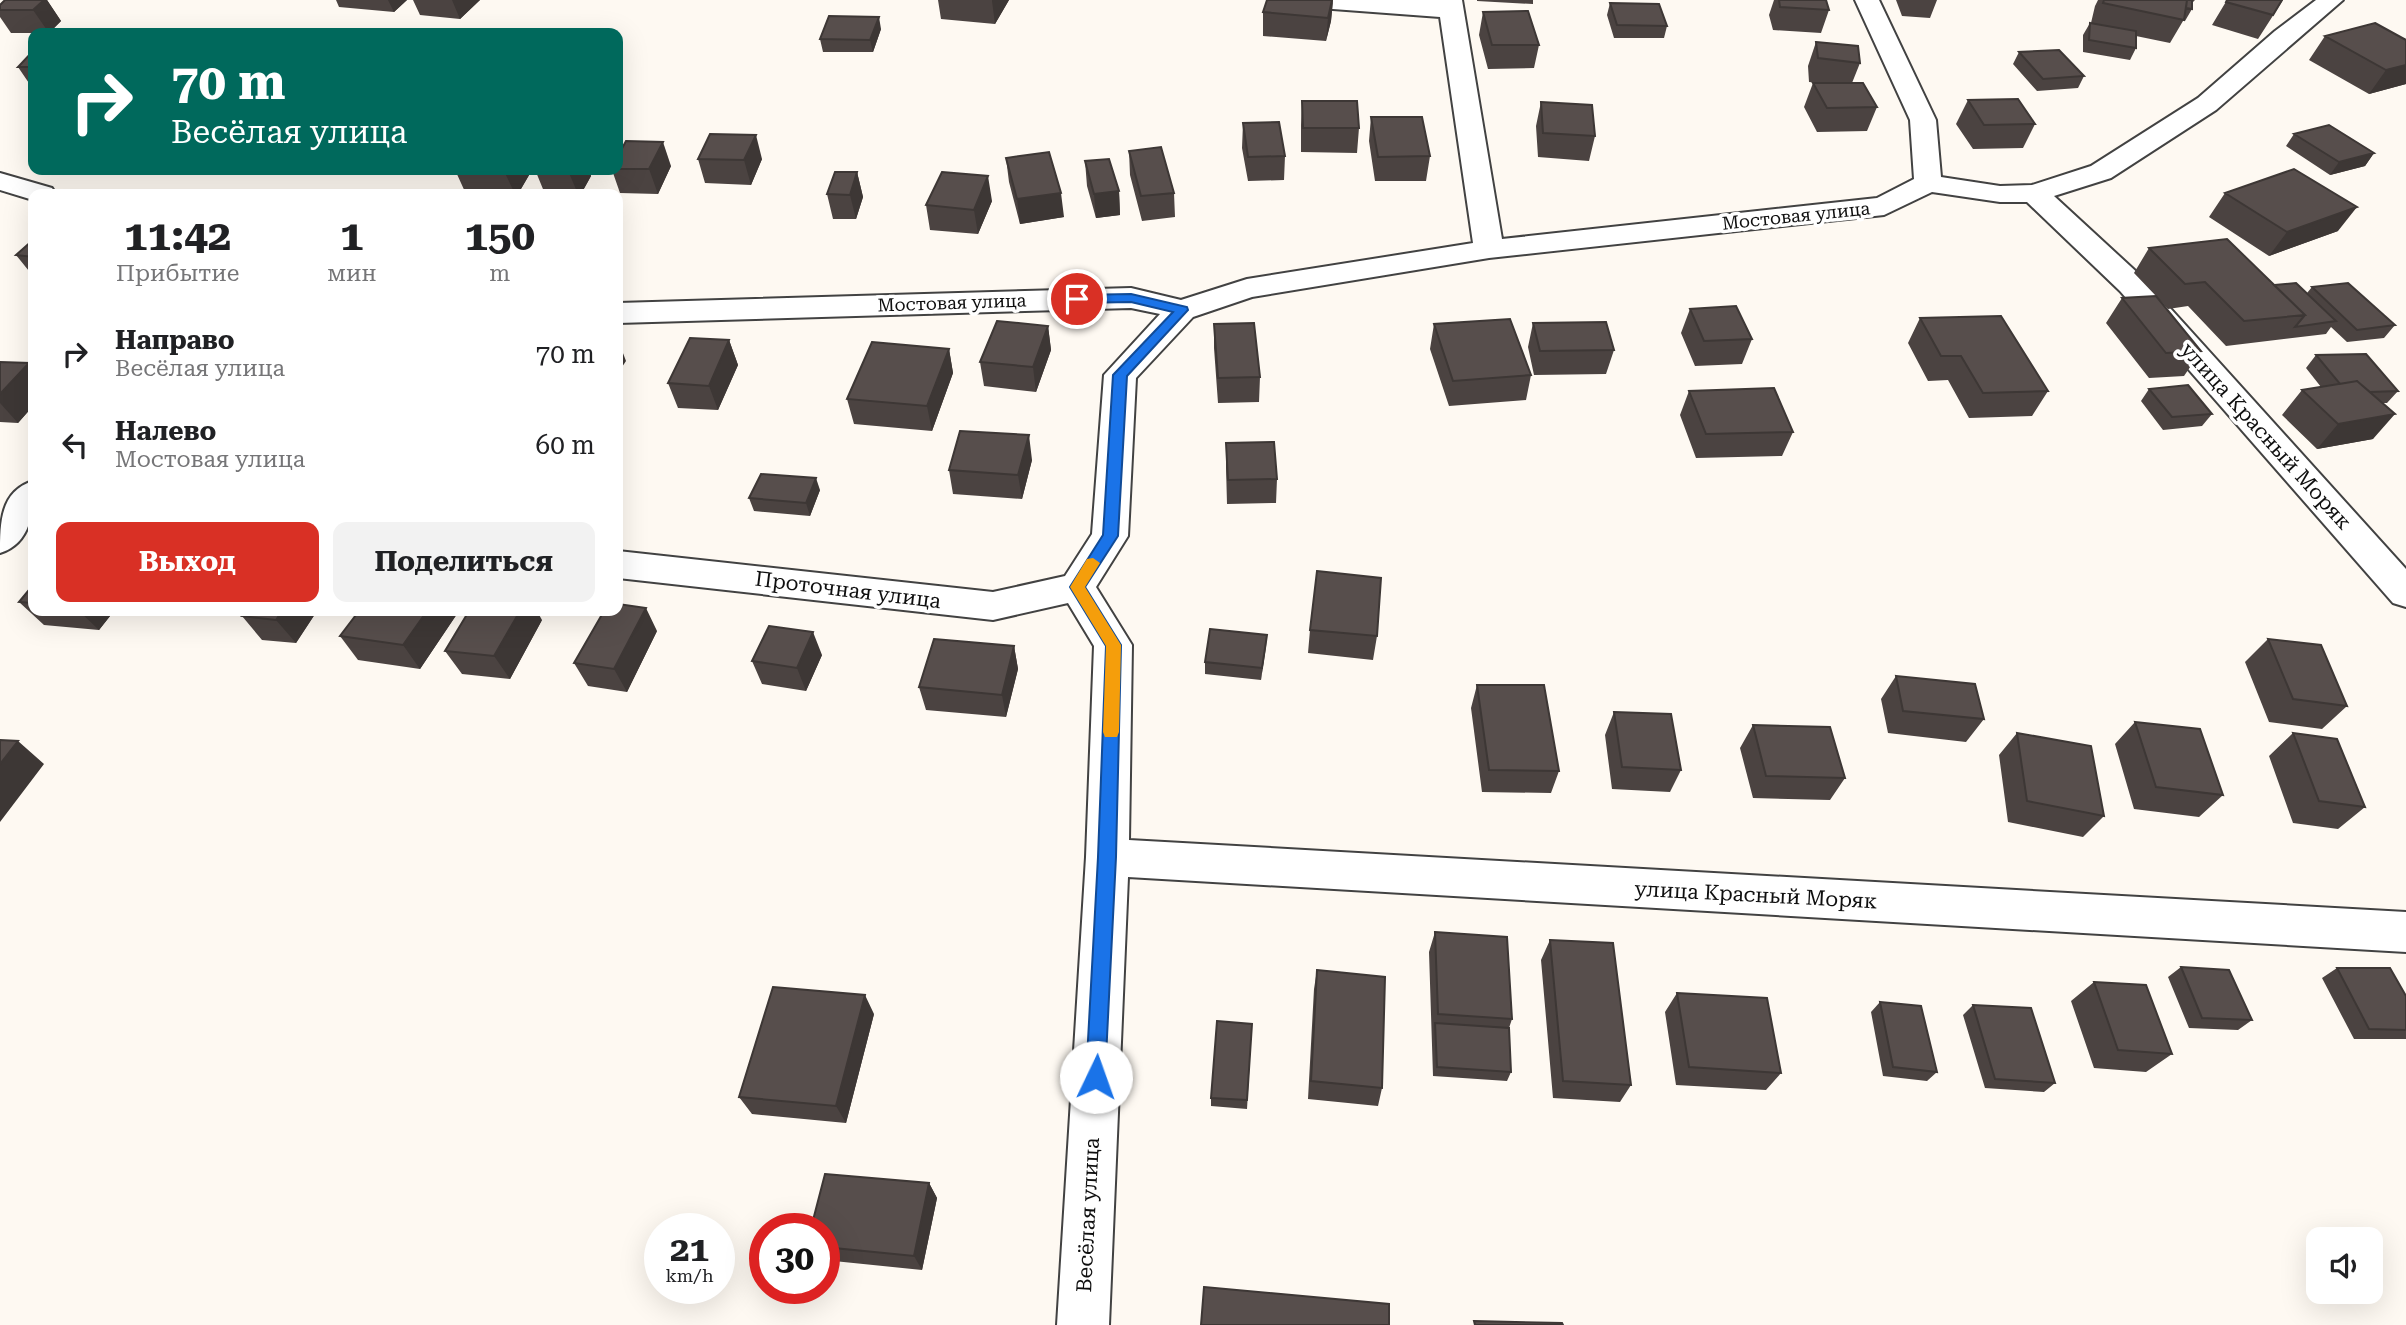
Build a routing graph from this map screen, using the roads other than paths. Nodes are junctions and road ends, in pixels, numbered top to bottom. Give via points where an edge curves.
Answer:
1 (1306, 0) edge
2 (1867, 0) edge
3 (2331, 0) edge
4 (1450, 5) edge
5 (0, 181) edge
6 (1928, 183) junction
7 (28, 190) edge
8 (2034, 193) junction
9 (1489, 249) junction
10 (1182, 310) junction
11 (623, 313) edge
12 (0, 492) edge
13 (28, 495) edge
14 (28, 503) edge
15 (0, 540) edge
16 (623, 565) edge
17 (1077, 587) junction
18 (2406, 593) edge
19 (1107, 857) junction
20 (2406, 932) edge
21 (1083, 1325) edge

1 - 4 street
2 - 6 street via 1923,120
3 - 8 street via 2207,104 2101,172
4 - 9 street
5 - 7 street
6 - 8 street via 2000,194
6 - 9 street, Мостовая улица via 1884,206
8 - 18 street, улица Красный Моряк via 2131,284
9 - 10 street, Мостовая улица via 1247,288
10 - 11 street, Мостовая улица via 1131,298
10 - 17 street via 1120,375 1110,536
12 - 13 street
14 - 15 street
16 - 17 street, Проточная улица via 993,606
17 - 19 street, Весёлая улица via 1114,645
19 - 20 street, улица Красный Моряк
19 - 21 street, Весёлая улица

